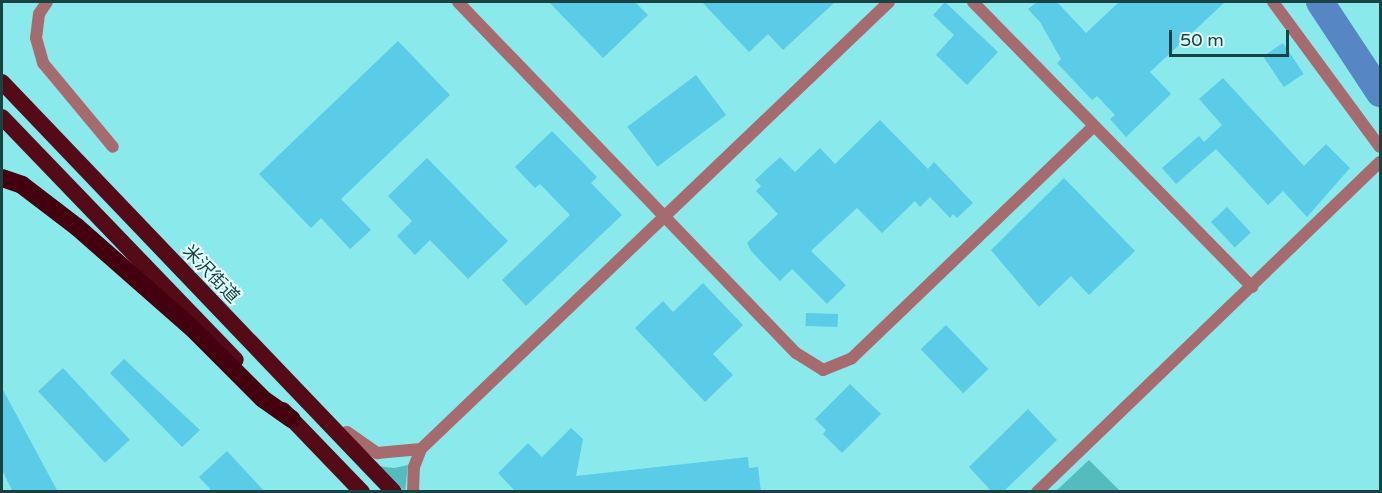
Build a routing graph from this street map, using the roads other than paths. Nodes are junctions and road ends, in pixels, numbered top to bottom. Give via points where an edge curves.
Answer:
1 (46, 2) edge
2 (458, 2) edge
3 (889, 2) edge
4 (973, 2) edge
5 (1273, 2) edge
6 (2, 82) edge
7 (2, 117) edge
8 (1094, 126) junction
9 (113, 147) dead end
10 (1380, 147) edge
11 (1380, 162) edge
12 (2, 178) edge
13 (666, 217) junction
14 (1252, 287) junction
15 (322, 416) junction
16 (292, 419) junction
17 (421, 449) junction
18 (362, 492) edge
19 (394, 492) edge
20 (413, 492) edge
21 (1036, 492) edge

1 - 9 street via 39,14 36,38 43,63
2 - 13 street
3 - 13 street
4 - 8 street
5 - 10 street
6 - 15 highway, 米沢街道
7 - 16 highway
8 - 13 street via 852,358 823,370 796,354
8 - 14 street
11 - 14 street
12 - 16 highway via 22,185 77,227 192,328 263,399
13 - 17 street
14 - 21 street
15 - 17 street via 337,421 357,442 377,453
15 - 19 highway, 米沢街道
16 - 18 highway
17 - 20 street via 414,467

